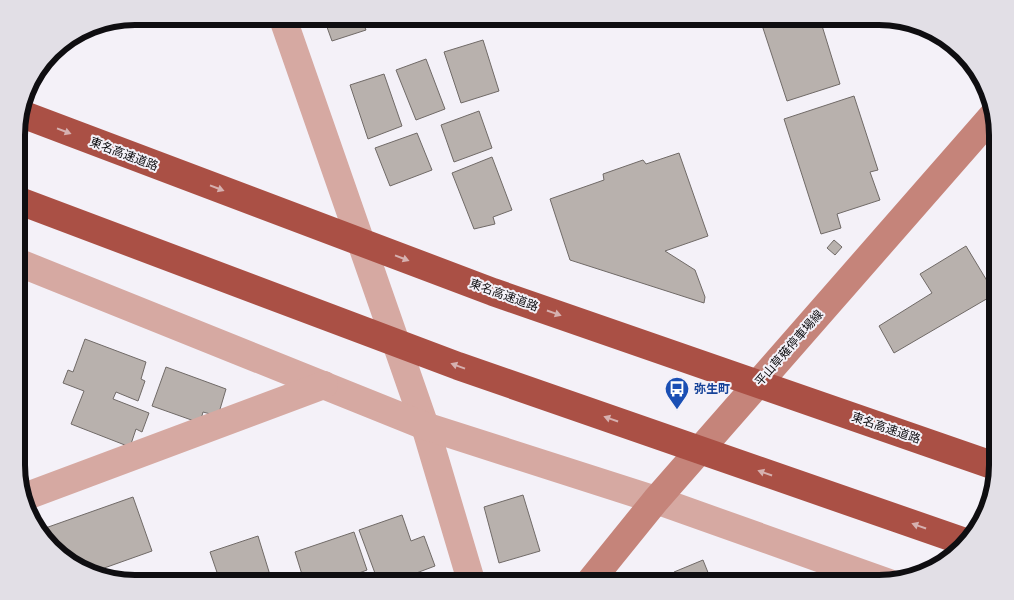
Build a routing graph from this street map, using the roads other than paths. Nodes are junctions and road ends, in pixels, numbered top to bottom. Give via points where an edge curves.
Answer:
1 (285, 25) edge
2 (27, 116) edge
3 (988, 121) edge
4 (25, 203) edge
5 (25, 265) edge
6 (324, 385) junction
7 (425, 426) junction
8 (989, 464) edge
9 (30, 495) edge
10 (656, 500) junction
11 (959, 540) edge
12 (469, 575) edge
13 (595, 575) edge
14 (867, 575) edge

1 - 7 street
2 -> 8 highway, 東名高速道路, bridge via 493,292
3 - 10 main road, 平山草薙停車場線
11 -> 4 highway, bridge via 458,366
5 - 6 street
6 - 7 street
6 - 9 street
7 - 10 street
7 - 12 street
10 - 13 main road, 平山草薙停車場線
10 - 14 street

